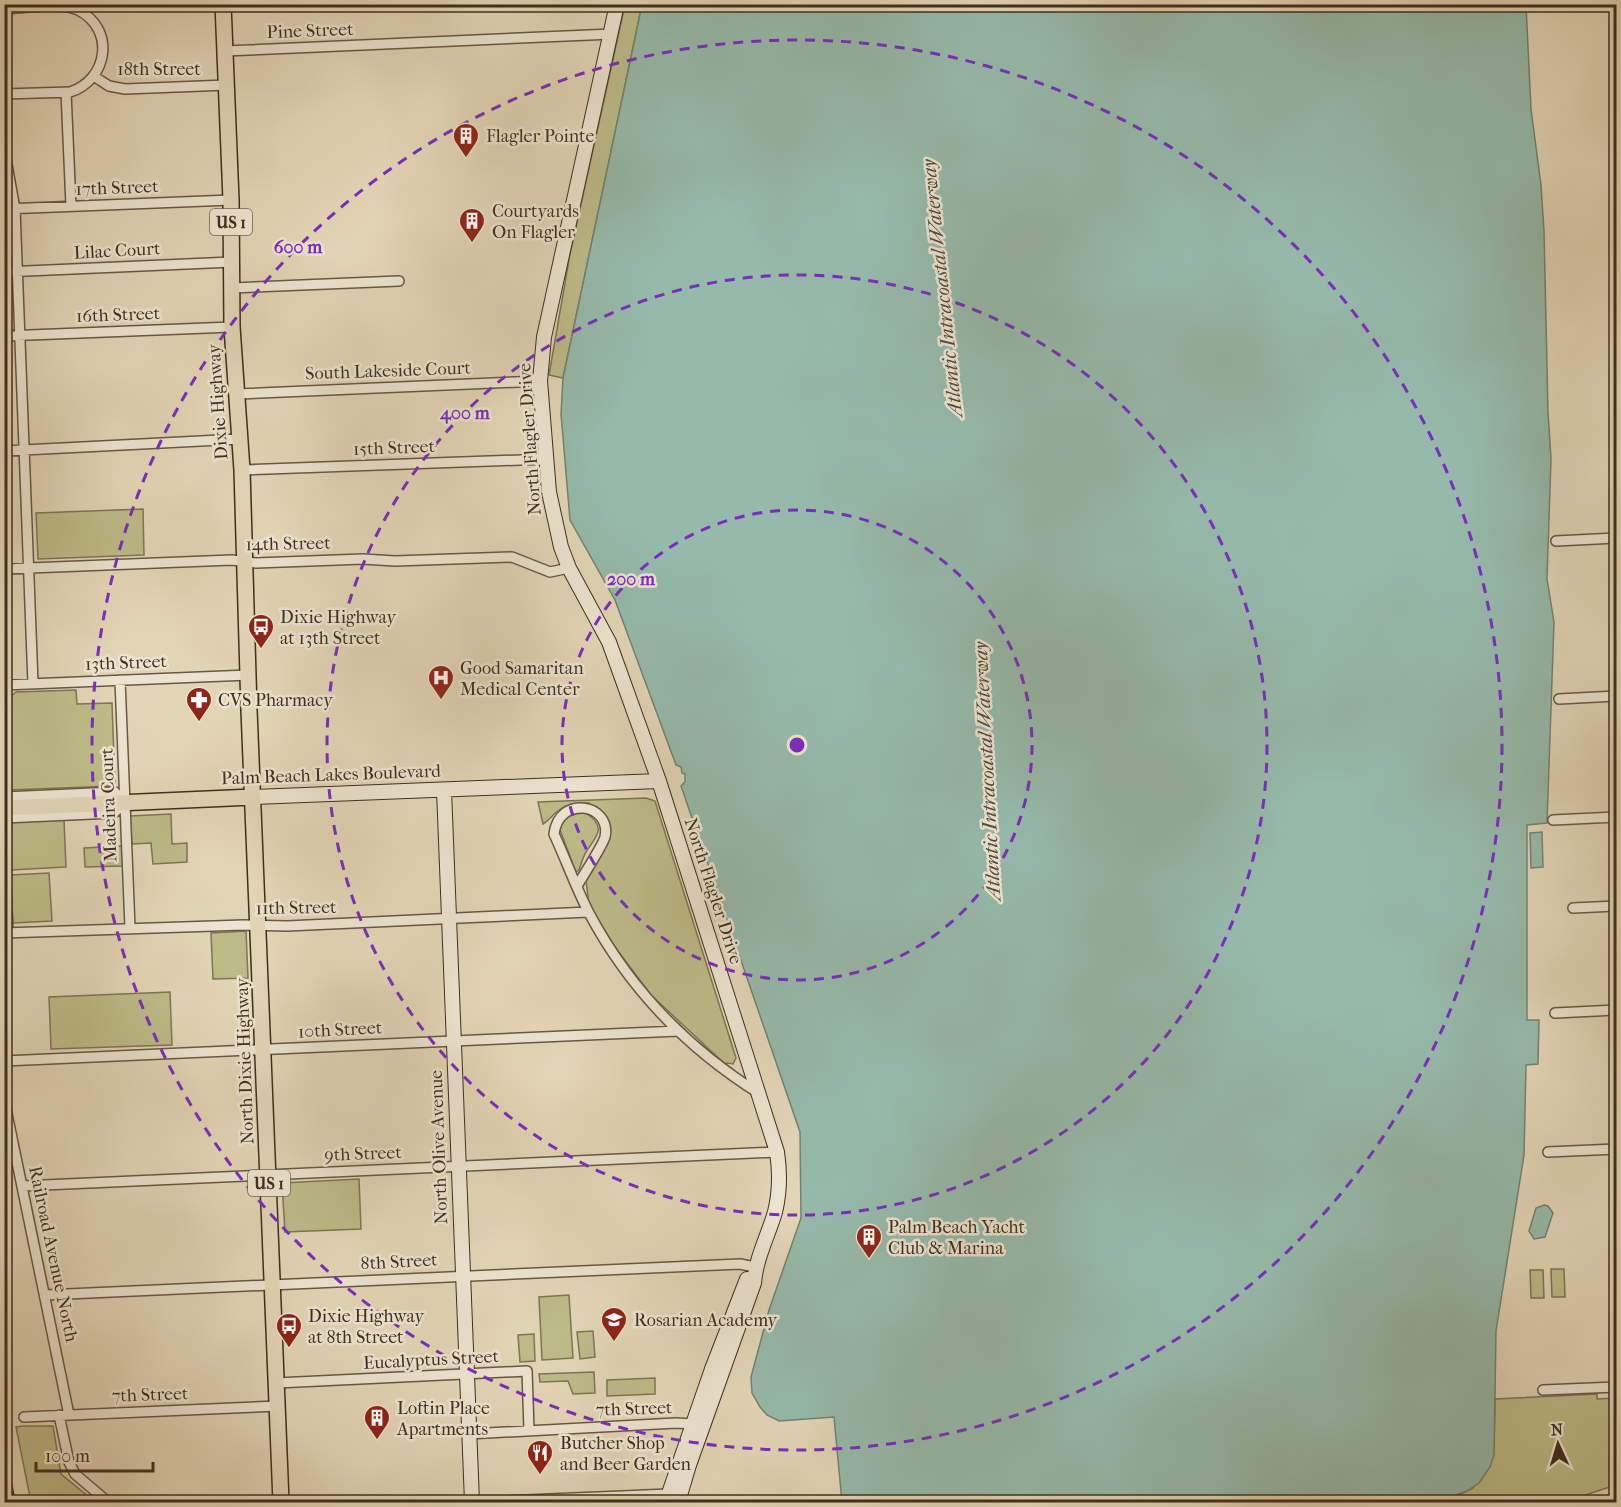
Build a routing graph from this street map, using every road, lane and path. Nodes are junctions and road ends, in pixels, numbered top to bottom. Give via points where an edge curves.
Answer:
1 (223, 4) edge
2 (617, 4) edge
3 (62, 6) edge
4 (4, 9) edge
5 (612, 34) junction
6 (225, 51) junction
7 (94, 77) junction
8 (226, 85) junction
9 (66, 92) junction
10 (4, 94) edge
11 (4, 148) edge
12 (231, 200) junction
13 (71, 206) junction
14 (15, 208) junction
15 (4, 209) edge
16 (232, 262) junction
17 (4, 272) edge
18 (18, 272) junction
19 (399, 281) dead end
20 (232, 288) junction
21 (232, 327) junction
22 (4, 336) edge
23 (20, 336) junction
24 (540, 381) junction
25 (237, 394) junction
26 (240, 439) junction
27 (25, 450) junction
28 (4, 451) edge
29 (547, 459) junction
30 (242, 470) junction
31 (1617, 538) edge
32 (1556, 541) dead end
33 (245, 563) junction
34 (30, 568) junction
35 (569, 568) junction
36 (4, 569) edge
37 (249, 675) junction
38 (120, 680) junction
39 (33, 684) junction
40 (4, 685) edge
41 (1617, 696) edge
42 (1559, 699) dead end
43 (659, 782) junction
44 (444, 790) junction
45 (4, 797) edge
46 (253, 797) junction
47 (125, 803) junction
48 (4, 808) edge
49 (1617, 817) edge
50 (4, 818) edge
51 (1553, 820) dead end
52 (4, 838) edge
53 (577, 886) junction
54 (1617, 906) edge
55 (1573, 908) dead end
56 (588, 912) junction
57 (449, 919) junction
58 (259, 926) junction
59 (130, 928) junction
60 (6, 933) edge
61 (1617, 1010) edge
62 (1556, 1013) dead end
63 (678, 1031) junction
64 (454, 1041) junction
65 (264, 1051) junction
66 (4, 1061) edge
67 (760, 1094) junction
68 (4, 1099) edge
69 (1617, 1149) edge
70 (777, 1152) junction
71 (1548, 1152) dead end
72 (458, 1167) junction
73 (269, 1174) junction
74 (22, 1186) junction
75 (755, 1267) junction
76 (462, 1276) junction
77 (274, 1285) junction
78 (45, 1295) junction
79 (466, 1375) junction
80 (277, 1383) junction
81 (1617, 1387) edge
82 (1543, 1390) dead end
83 (278, 1406) junction
84 (59, 1415) junction
85 (69, 1415) junction
86 (24, 1417) dead end
87 (693, 1424) junction
88 (529, 1430) junction
89 (468, 1434) junction
90 (671, 1500) edge
91 (1617, 1501) edge
92 (108, 1503) edge
93 (281, 1503) edge
94 (472, 1503) edge
95 (478, 1503) edge
96 (1612, 1503) edge

1 - 6 main road, Dixie Highway / US 1
2 - 5 street, North Flagler Drive
3 - 4 street
3 - 7 street via 78,10 93,21 99,32 103,52
5 - 6 street, Pine Street
5 - 24 street, North Flagler Drive via 544,337
6 - 8 main road, Dixie Highway / US 1
7 - 8 street, 18th Street via 125,89
7 - 9 street
8 - 12 main road, Dixie Highway / US 1
9 - 10 street
9 - 13 street
11 - 14 street
12 - 13 street, 17th Street
12 - 16 main road, Dixie Highway / US 1
13 - 14 street, 17th Street
14 - 15 street, 17th Street
14 - 18 street
16 - 18 street, Lilac Court
16 - 20 main road, Dixie Highway / US 1
17 - 18 street, Lilac Court
18 - 23 street
19 - 20 street
20 - 21 main road, Dixie Highway / US 1
21 - 23 street, 16th Street
21 - 25 main road, Dixie Highway / US 1
22 - 23 street, 16th Street
23 - 27 street
24 - 25 street, South Lakeside Court
24 - 29 street, North Flagler Drive
25 - 26 main road, Dixie Highway / US 1
26 - 27 street
26 - 30 main road, Dixie Highway / US 1
27 - 28 street
27 - 34 street
29 - 30 street, 15th Street
29 - 35 street, North Flagler Drive via 553,518
30 - 33 main road, Dixie Highway / US 1
31 - 32 street
33 - 34 street, 14th Street via 232,560
33 - 35 street, 14th Street via 512,557 550,572
33 - 37 main road, Dixie Highway / US 1
34 - 36 street, 14th Street
34 - 39 street
35 - 43 street, North Flagler Drive via 609,642
37 - 38 street, 13th Street
37 - 46 main road, Dixie Highway / US 1
38 - 39 street, 13th Street
38 - 47 street, Madeira Court
39 - 40 street, 13th Street
41 - 42 street
43 - 44 street, Palm Beach Lakes Boulevard
43 - 67 street, North Flagler Drive
44 - 46 street, Palm Beach Lakes Boulevard
44 - 57 street, North Olive Avenue
45 - 47 street via 115,792
46 - 47 main road, Palm Beach Lakes Boulevard
46 - 58 main road, North Dixie Highway / US 1
47 - 48 main road, Palm Beach Lakes Boulevard
47 - 50 street via 114,813
47 - 59 street, Madeira Court
49 - 51 street
52 - 60 street
53 - 53 street via 605,837 598,815 583,807 562,814 554,834
53 - 56 street
54 - 55 street
56 - 57 street, 11th Street
56 - 63 street via 638,987
57 - 58 street, 11th Street
57 - 64 street, North Olive Avenue
58 - 59 street, 11th Street
58 - 65 main road, North Dixie Highway / US 1
59 - 60 street, 11th Street
61 - 62 street
63 - 64 street, 10th Street
63 - 67 street via 716,1064
64 - 65 street, 10th Street
64 - 72 street, North Olive Avenue
65 - 66 street, 10th Street
65 - 73 main road, North Dixie Highway / US 1
67 - 70 street, North Flagler Drive
68 - 74 street, Railroad Avenue North
69 - 71 street
70 - 72 street, 9th Street
70 - 75 street, North Flagler Drive via 779,1189 775,1211
72 - 73 street, 9th Street
72 - 76 street, North Olive Avenue
73 - 74 street, 9th Street
73 - 77 main road, North Dixie Highway / US 1
74 - 78 street, Railroad Avenue North
75 - 76 street, 8th Street via 740,1264
75 - 87 street, North Flagler Drive via 746,1281
75 - 90 street, North Flagler Drive via 754,1283 689,1465
76 - 77 street, 8th Street
76 - 79 street, North Olive Avenue
77 - 78 street, 8th Street
77 - 80 main road, North Dixie Highway / US 1
78 - 85 street, Railroad Avenue North
79 - 80 street, Eucalyptus Street
79 - 88 street, Eucalyptus Street via 527,1371
79 - 89 street, North Olive Avenue
80 - 83 main road, North Dixie Highway / US 1
81 - 82 street
83 - 85 street, 7th Street
83 - 93 main road, North Dixie Highway / US 1
84 - 85 street, 7th Street
84 - 86 street, 7th Street
84 - 92 street via 75,1474
87 - 88 street, 7th Street
87 - 90 street, North Flagler Drive
88 - 89 street, 7th Street
89 - 94 street, North Olive Avenue
90 - 95 street
91 - 96 main road

